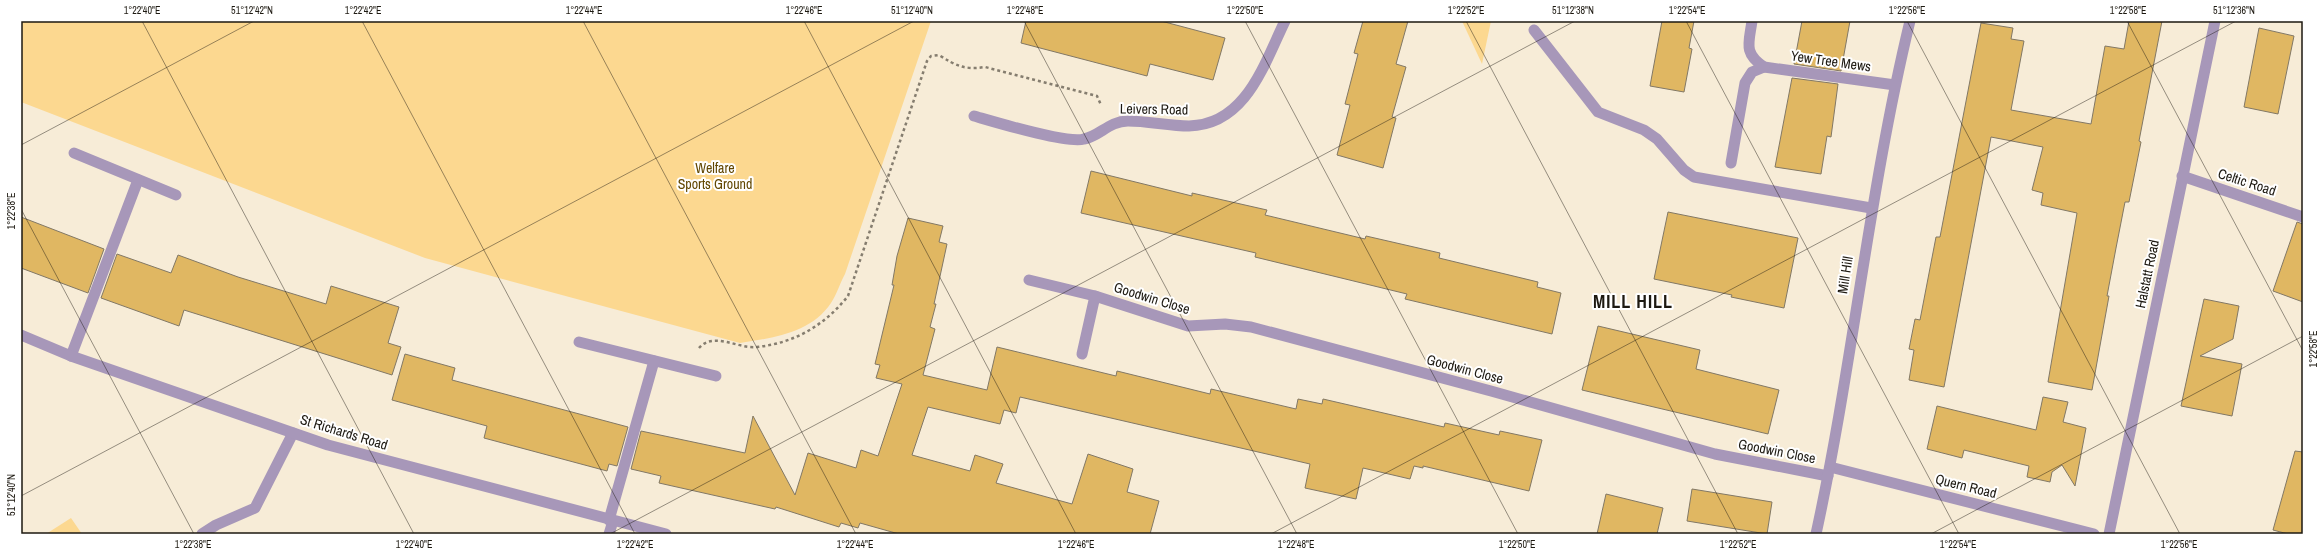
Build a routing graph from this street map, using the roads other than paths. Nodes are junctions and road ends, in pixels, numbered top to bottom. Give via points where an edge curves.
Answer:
1 (1285, 21) edge
2 (1752, 21) edge
3 (1910, 21) edge
4 (2215, 21) edge
5 (1534, 30) dead end
6 (1764, 67) junction
7 (1894, 85) junction
8 (974, 116) dead end
9 (74, 153) dead end
10 (1731, 163) dead end
11 (2182, 176) junction
12 (138, 180) junction
13 (176, 195) dead end
14 (1871, 208) junction
15 (2303, 217) edge
16 (1029, 280) dead end
17 (1095, 296) junction
18 (21, 334) edge
19 (578, 342) dead end
20 (1082, 354) dead end
21 (71, 356) junction
22 (654, 361) junction
23 (716, 376) dead end
24 (293, 433) junction
25 (1829, 471) junction
26 (611, 521) junction
27 (202, 534) edge
28 (609, 534) edge
29 (666, 534) edge
30 (1816, 534) edge
31 (2094, 534) edge
32 (2109, 534) edge

1 - 8 street, Leivers Road via 1250,92 1234,110 1214,122 1190,126 1127,121 1110,125 1084,140 1068,139
2 - 6 street via 1748,50 1754,60
3 - 7 street, Mill Hill
4 - 11 street, Halstatt Road
5 - 14 street via 1598,112 1644,130 1658,139 1694,178
6 - 7 street, Yew Tree Mews
6 - 10 street via 1752,72 1745,83
7 - 14 street, Mill Hill
9 - 12 street
11 - 15 street, Celtic Road
11 - 32 street, Halstatt Road
12 - 13 street
12 - 21 street
14 - 25 street, Mill Hill
16 - 17 street, Goodwin Close
17 - 20 street, Goodwin Close
17 - 25 street, Goodwin Close via 1188,326 1225,324 1252,327 1715,454
18 - 21 street, St Richards Road
19 - 22 street
21 - 24 street, St Richards Road
22 - 23 street
22 - 26 street
24 - 26 street, St Richards Road via 328,445
24 - 27 street via 255,508
25 - 30 street, Mill Hill
25 - 31 street, Quern Road
26 - 28 street
26 - 29 street, St Richards Road

